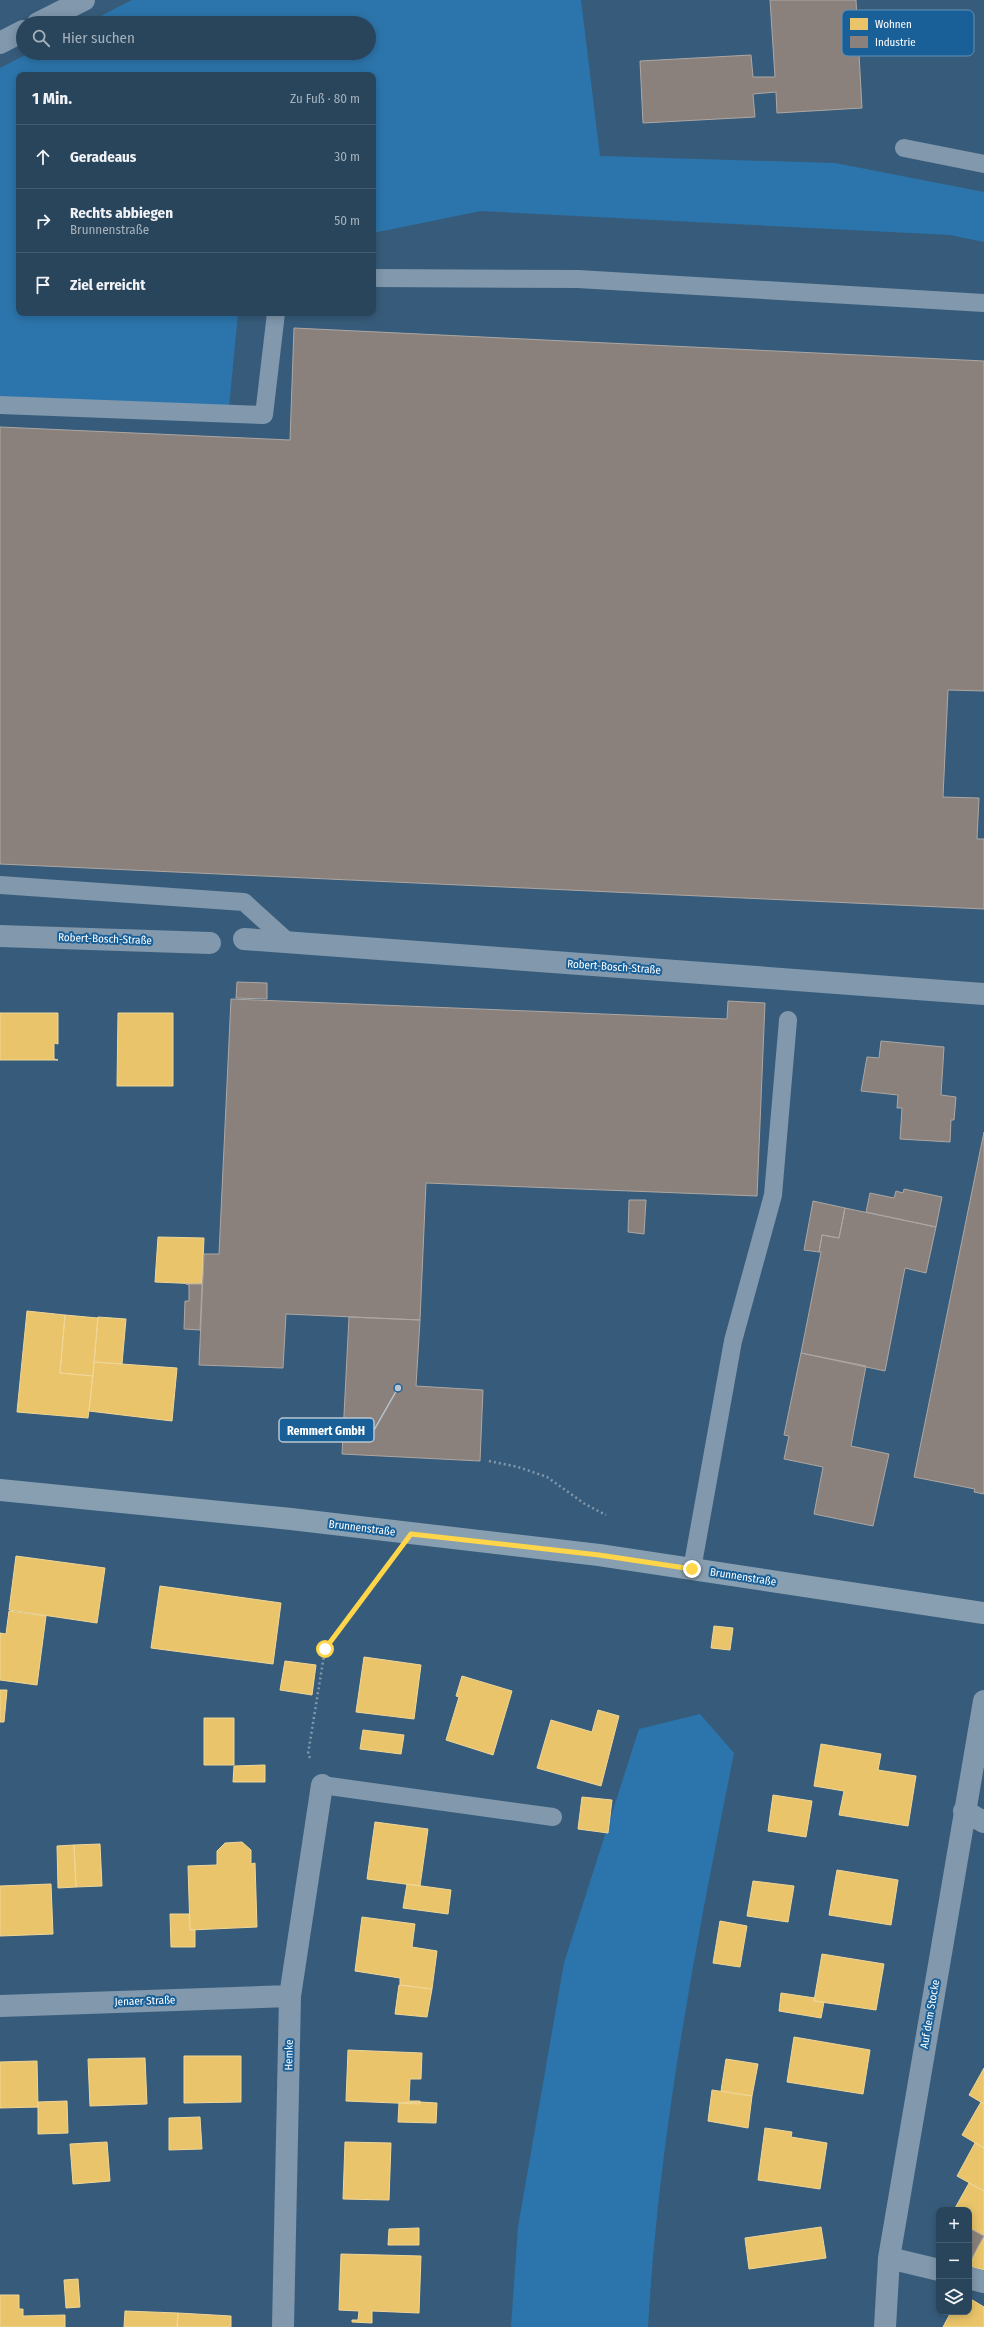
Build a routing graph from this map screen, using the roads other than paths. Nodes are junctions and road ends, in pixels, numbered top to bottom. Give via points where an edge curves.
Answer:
1 (84, 0) edge
2 (52, 16) edge
3 (16, 34) edge
4 (0, 42) edge
5 (904, 148) dead end
6 (984, 164) edge
7 (376, 278) edge
8 (984, 302) edge
9 (276, 316) edge
10 (0, 405) edge
11 (0, 885) edge
12 (0, 936) edge
13 (244, 939) dead end
14 (288, 942) junction
15 (210, 943) dead end
16 (984, 994) edge
17 (788, 1020) dead end
18 (0, 1490) edge
19 (692, 1569) junction
20 (984, 1613) edge
21 (984, 1701) edge
22 (322, 1784) joint
23 (964, 1811) junction
24 (553, 1817) dead end
25 (984, 1822) edge
26 (290, 1996) junction
27 (0, 2006) edge
28 (889, 2258) junction
29 (936, 2269) edge
30 (972, 2279) edge
31 (984, 2282) edge
32 (283, 2327) edge
33 (884, 2327) edge

1 - 2 street
3 - 4 street
5 - 6 lane
7 - 8 lane via 578,278
9 - 10 lane via 264,415
11 - 14 lane via 244,902
12 - 15 street, Robert-Bosch-Straße
13 - 14 street, Robert-Bosch-Straße
14 - 16 street, Robert-Bosch-Straße
17 - 19 lane via 773,1195 733,1340
18 - 19 street, Brunnenstraße via 291,1519 599,1555
19 - 20 street, Brunnenstraße
21 - 23 street, Auf dem Stocke
22 - 24 lane
22 - 26 street, Hemke
23 - 25 street
23 - 28 street, Auf dem Stocke
26 - 27 street, Jenaer Straße
26 - 32 street, Hemke
28 - 29 street
28 - 33 street, Auf dem Stocke
30 - 31 street

